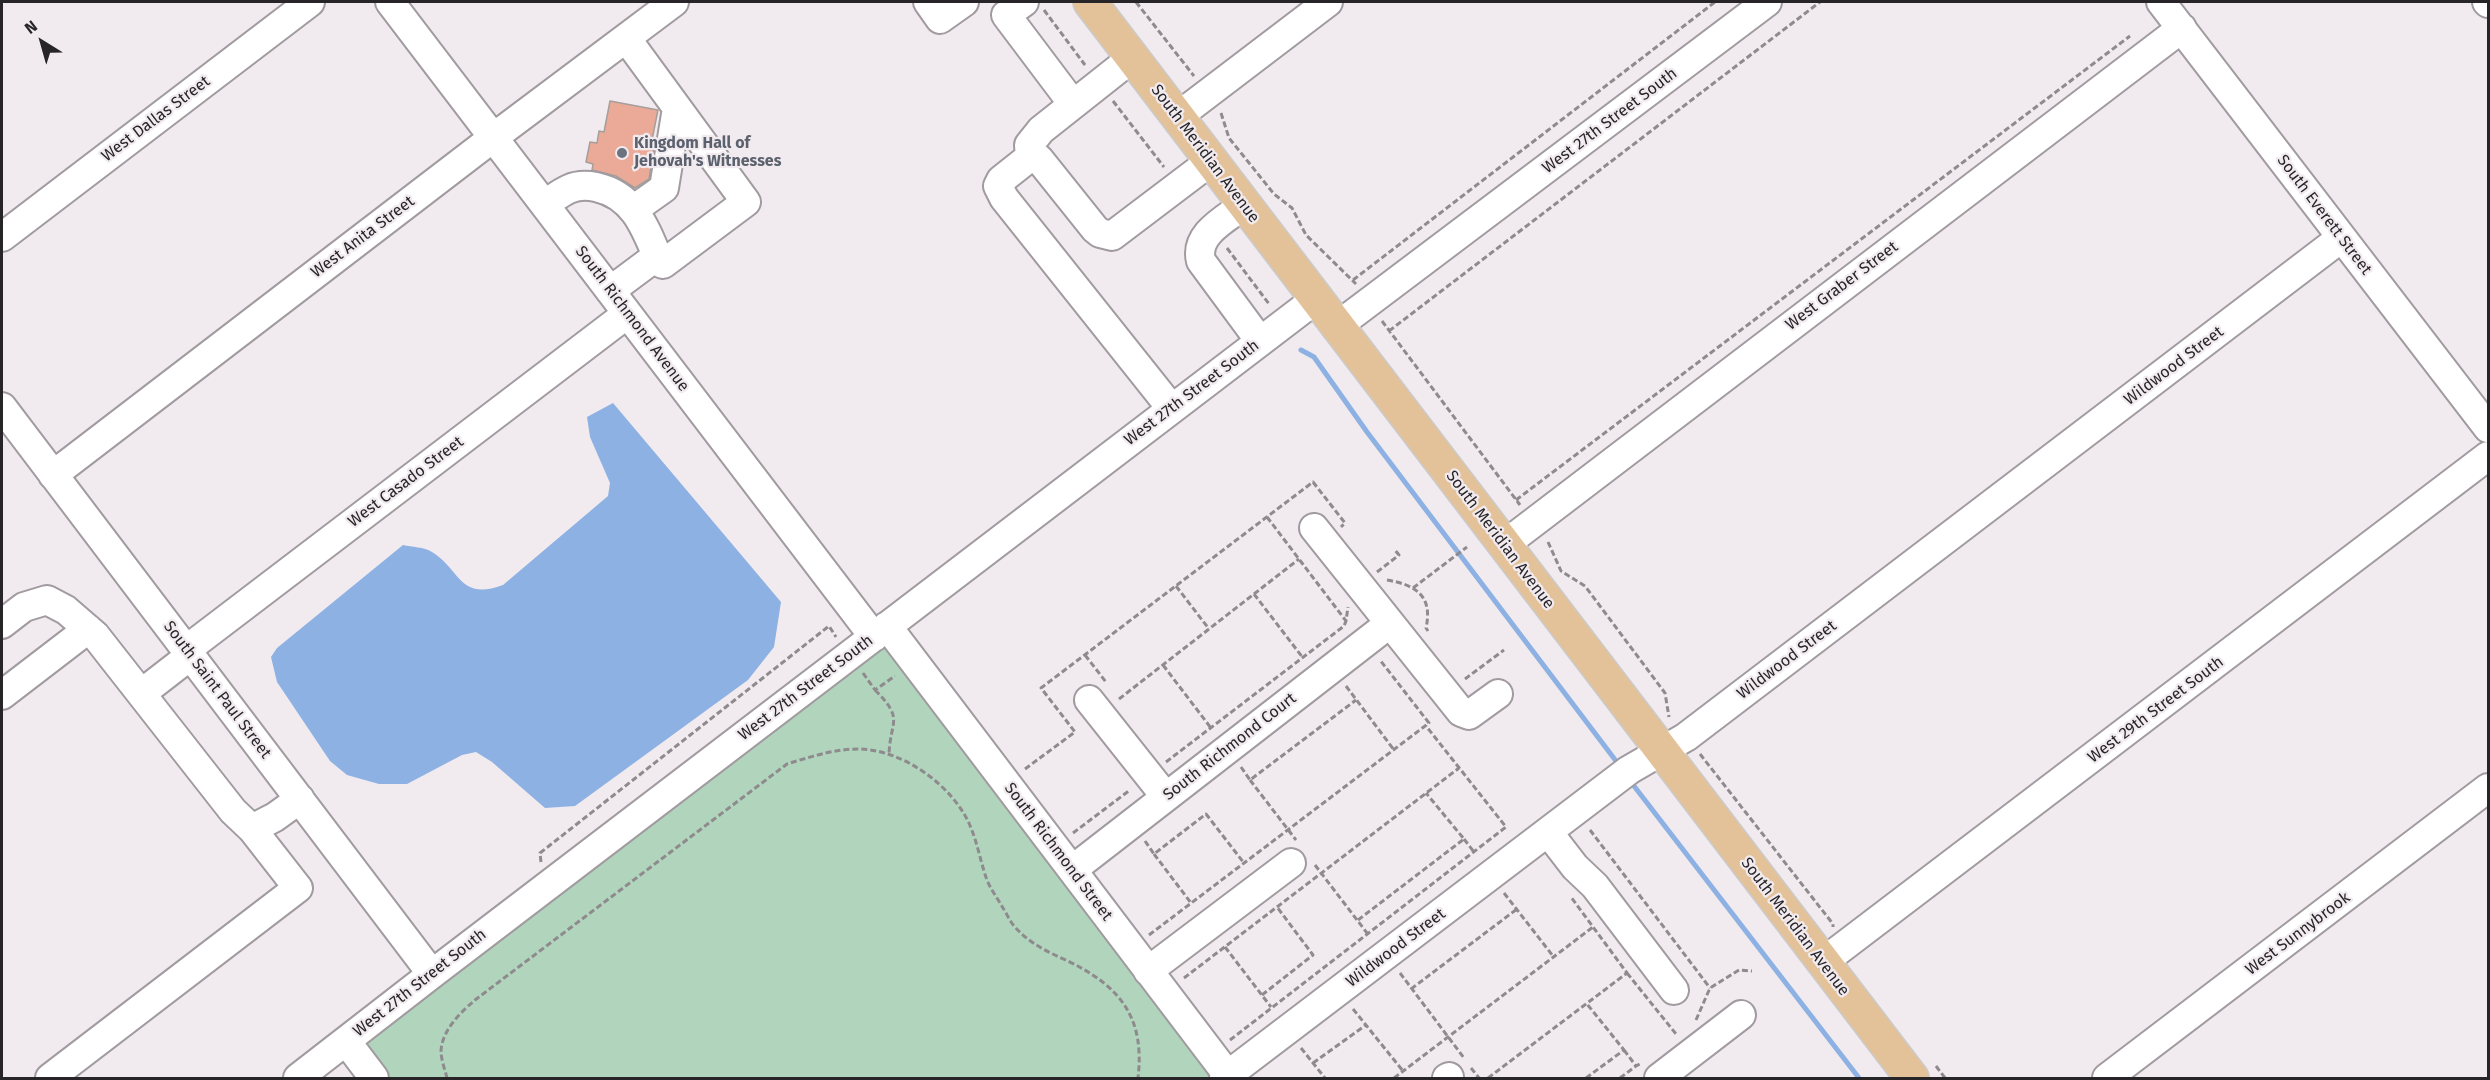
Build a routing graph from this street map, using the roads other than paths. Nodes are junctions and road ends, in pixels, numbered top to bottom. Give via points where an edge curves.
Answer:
1 (310, 2) edge
2 (390, 2) edge
3 (674, 2) edge
4 (928, 2) edge
5 (964, 2) edge
6 (1090, 2) edge
7 (1328, 2) edge
8 (1767, 2) edge
9 (2161, 2) edge
10 (1015, 8) edge
11 (2182, 28) junction
12 (626, 38) junction
13 (1132, 58) junction
14 (1073, 104) junction
15 (677, 108) junction
16 (1177, 117) junction
17 (494, 137) junction
18 (1030, 157) junction
19 (1211, 161) junction
20 (545, 204) junction
21 (1244, 205) junction
22 (633, 210) junction
23 (2, 237) edge
24 (2342, 238) junction
25 (657, 256) junction
26 (610, 291) junction
27 (1316, 299) junction
28 (627, 314) junction
29 (1336, 327) junction
30 (1253, 331) junction
31 (2, 407) edge
32 (1172, 409) junction
33 (2488, 428) edge
34 (2488, 456) edge
35 (53, 475) junction
36 (1326, 529) road end
37 (1504, 545) junction
38 (2, 624) edge
39 (1389, 624) junction
40 (88, 629) junction
41 (880, 632) junction
42 (189, 653) junction
43 (142, 693) junction
44 (1498, 694) dead end
45 (2, 695) edge
46 (1089, 700) dead end
47 (1661, 751) junction
48 (1158, 786) junction
49 (2488, 788) edge
50 (300, 799) junction
51 (252, 829) junction
52 (1548, 832) junction
53 (1291, 863) dead end
54 (1072, 870) junction
55 (1822, 962) junction
56 (1148, 971) junction
57 (432, 974) junction
58 (1674, 990) dead end
59 (1741, 1015) dead end
60 (346, 1041) junction
61 (1646, 1068) edge
62 (50, 1078) edge
63 (298, 1078) edge
64 (374, 1078) edge
65 (1227, 1078) edge
66 (1912, 1078) edge
67 (2107, 1078) edge

1 - 23 street, West Dallas Street
2 - 17 street, South Richmond Avenue
3 - 12 street, West Anita Street
4 - 5 street via 940,19
6 - 13 main road, South Meridian Avenue
7 - 16 street
8 - 29 street, West 27th Street South
9 - 11 street, South Everett Street
10 - 14 street
11 - 24 street, South Everett Street
11 - 37 street, West Graber Street
12 - 15 street
12 - 17 street, West Anita Street
13 - 14 street
13 - 16 main road, South Meridian Avenue
14 - 18 street via 1034,136 1029,145
15 - 22 street via 664,188
15 - 25 street via 746,202 663,264
16 - 19 main road, South Meridian Avenue
17 - 20 street, South Richmond Avenue
17 - 35 street, West Anita Street
18 - 19 street via 1039,159 1095,229 1106,236 1118,232
18 - 32 street via 1001,180 1000,192
19 - 21 main road, South Meridian Avenue
20 - 22 street via 585,184 606,189
20 - 26 street, South Richmond Avenue
21 - 27 main road, South Meridian Avenue
21 - 30 street via 1212,229 1198,250 1201,261
22 - 25 street via 645,225
24 - 33 street, South Everett Street
24 - 47 street, Wildwood Street via 1694,730
25 - 26 street
26 - 28 street, South Richmond Avenue
27 - 29 main road, South Meridian Avenue
27 - 30 street, West 27th Street South
28 - 41 street, South Richmond Avenue
28 - 42 street, West Casado Street
29 - 37 main road, South Meridian Avenue
30 - 32 street, West 27th Street South
31 - 35 street, South Saint Paul Street
32 - 41 street, West 27th Street South
34 - 55 street, West 29th Street South
35 - 42 street, South Saint Paul Street
36 - 39 street
37 - 47 main road, South Meridian Avenue
38 - 40 street via 24,607 47,600
39 - 44 street via 1461,712 1476,712
39 - 48 street, South Richmond Court
40 - 43 street
40 - 45 street
41 - 54 street, South Richmond Street
41 - 57 street, West 27th Street South
42 - 43 street, West Casado Street
42 - 50 street, South Saint Paul Street
43 - 51 street via 233,811
46 - 48 street
47 - 52 street, Wildwood Street via 1629,770
47 - 55 main road, South Meridian Avenue
48 - 54 street, South Richmond Court
49 - 67 street, West Sunnybrook
50 - 51 street
50 - 57 street, South Saint Paul Street
51 - 62 street via 298,888
52 - 58 street via 1595,886
52 - 65 street, Wildwood Street
53 - 56 street
54 - 56 street, South Richmond Street
55 - 66 main road, South Meridian Avenue
56 - 65 street, South Richmond Street
57 - 60 street, West 27th Street South
59 - 61 street
60 - 63 street, West 27th Street South
60 - 64 street

